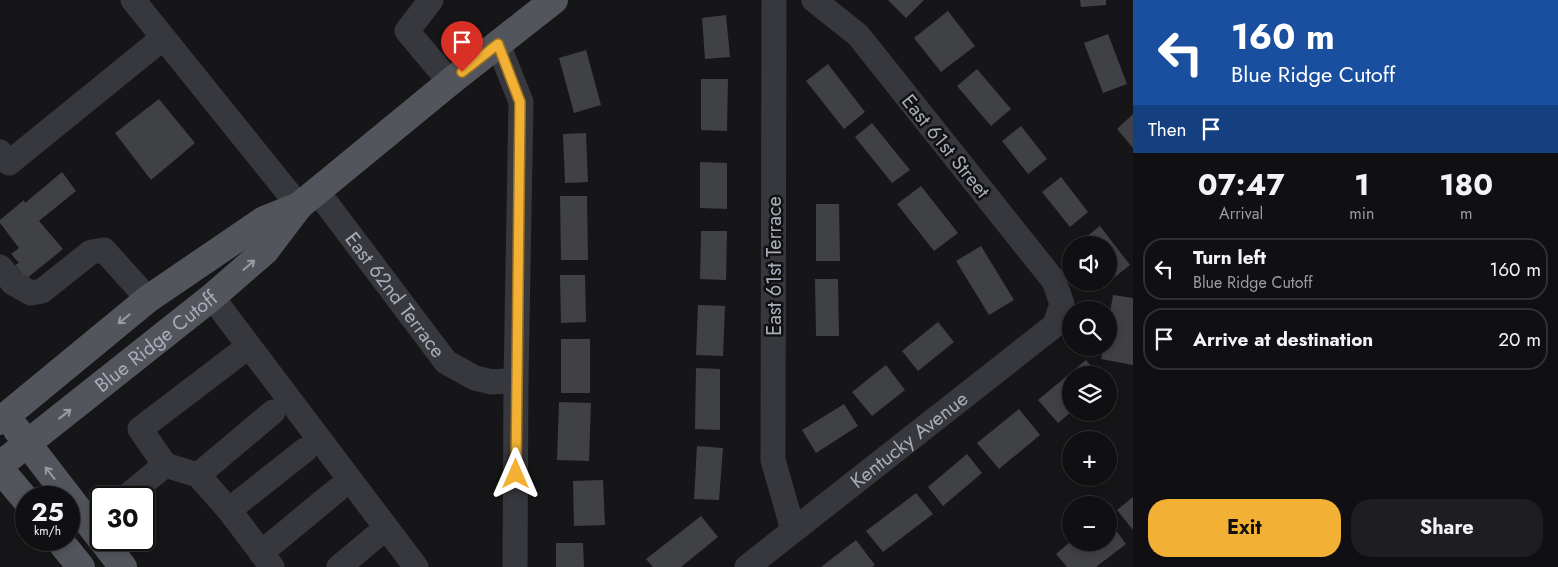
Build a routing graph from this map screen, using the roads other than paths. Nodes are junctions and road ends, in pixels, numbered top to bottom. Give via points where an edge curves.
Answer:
1 (133, 0) edge
2 (431, 0) edge
3 (554, 0) edge
4 (774, 0) edge
5 (814, 0) edge
6 (164, 38) junction
7 (498, 44) junction
8 (450, 82) junction
9 (3, 162) edge
10 (308, 199) junction
11 (0, 267) edge
12 (212, 297) junction
13 (148, 299) junction
14 (1062, 304) joint
15 (249, 346) junction
16 (516, 380) junction
17 (273, 412) dead end
18 (2, 415) edge
19 (27, 444) junction
20 (305, 450) dead end
21 (165, 465) junction
22 (0, 467) edge
23 (198, 474) junction
24 (15, 486) edge
25 (140, 486) edge
26 (337, 490) dead end
27 (229, 510) junction
28 (90, 525) edge
29 (793, 530) junction
30 (375, 537) dead end
31 (68, 551) edge
32 (111, 551) edge
33 (267, 560) edge
34 (81, 567) edge
35 (123, 567) edge
36 (339, 567) edge
37 (416, 567) edge
38 (515, 567) edge
39 (747, 567) edge

1 - 6 street, East 62nd Terrace
2 - 8 street via 407,31
3 - 7 main road, Blue Ridge Cutoff
4 - 29 street, East 61st Terrace via 773,460
5 - 14 street, East 61st Street via 858,35 1054,281
6 - 9 street
6 - 10 street, East 62nd Terrace
7 - 8 main road, Blue Ridge Cutoff
7 - 16 street via 520,102
8 - 10 main road, Blue Ridge Cutoff
12 -> 10 main road, Blue Ridge Cutoff via 265,251
10 - 13 main road, Blue Ridge Cutoff via 264,220
10 - 16 street, East 62nd Terrace via 446,362 475,378 492,382
11 - 13 street via 13,283 31,293 42,291 91,252 104,250
12 - 15 street
19 -> 12 main road, Blue Ridge Cutoff
13 -> 18 main road, Blue Ridge Cutoff
14 - 29 street, Kentucky Avenue via 1055,325
15 - 21 street via 140,429
15 - 37 street
16 - 38 street
17 - 23 street
18 - 19 main road
19 - 22 main road, Blue Ridge Cutoff
28 -> 19 main road
20 - 27 street
21 - 23 street
21 - 25 street
22 - 24 main road
23 - 27 street
26 - 33 street
27 - 33 street
29 - 39 street, Kentucky Avenue
30 - 36 street
31 - 34 main road
32 - 35 main road

